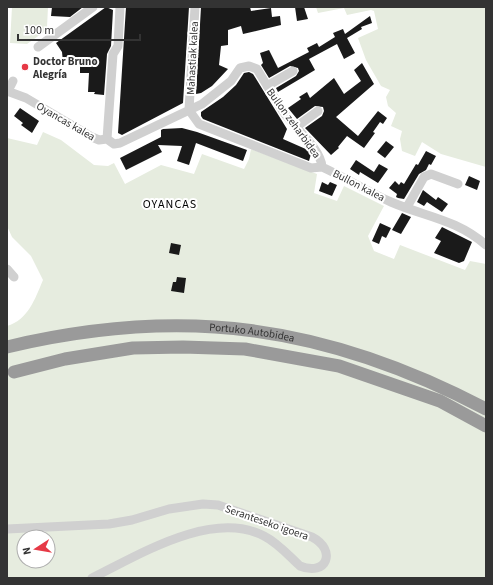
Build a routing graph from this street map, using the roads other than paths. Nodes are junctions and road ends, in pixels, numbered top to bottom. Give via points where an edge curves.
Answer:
1 (93, 7) edge
2 (120, 7) edge
3 (195, 7) edge
4 (38, 47) dead end
5 (293, 71) dead end
6 (13, 81) dead end
7 (267, 86) junction
8 (8, 91) edge
9 (189, 110) junction
10 (318, 111) dead end
11 (296, 127) junction
12 (107, 139) junction
13 (322, 167) junction
14 (458, 184) dead end
15 (407, 207) junction
16 (486, 245) edge
17 (7, 269) edge
18 (14, 277) dead end
19 (7, 347) edge
20 (14, 372) dead end
21 (486, 410) edge
22 (486, 426) edge
23 (7, 529) edge
24 (92, 578) edge

1 - 4 street
2 - 12 street via 118,46 112,54
3 - 9 street, Mahastiak kalea
5 - 7 street
6 - 8 street
7 - 9 street, Bullon zeharbidea via 256,69 249,66 240,68 231,81 213,97
7 - 11 street, Bullon zeharbidea
8 - 12 street, Oyancas kalea via 26,98 92,137 99,140
9 - 12 street, Oyancas kalea via 120,143 114,144
9 - 13 street, Bullon kalea via 199,124 311,168
10 - 11 street
11 - 13 street, Bullon zeharbidea via 317,152
13 - 15 street, Bullon kalea
14 - 15 street via 431,174 424,177
15 - 16 street, Bullon kalea via 430,214 471,233
17 - 18 street
19 - 21 highway, Portuko Autobidea via 89,330 170,325 260,331 330,345 401,369
20 - 22 highway, Portuko Autobidea via 64,359 134,348 245,349 339,366 440,402
23 - 24 street, Seranteseko igoera via 109,524 169,509 203,504 218,505 312,537 321,543 327,553 322,566 306,569 266,537 254,532 205,530 170,540

